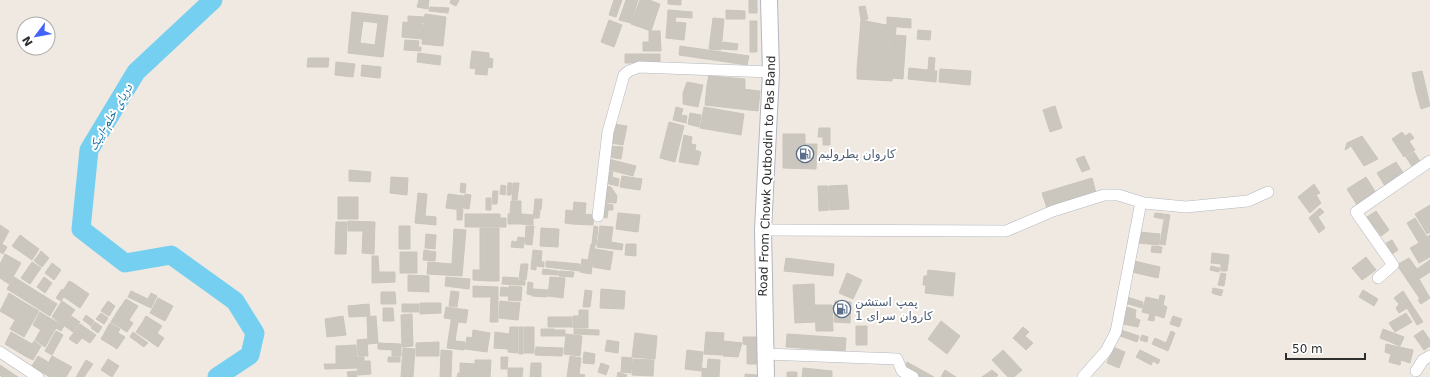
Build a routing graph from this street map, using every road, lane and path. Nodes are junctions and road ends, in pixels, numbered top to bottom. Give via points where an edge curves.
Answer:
1 (769, 0) edge
2 (771, 72) junction
3 (1430, 161) edge
4 (1268, 192) dead end
5 (1141, 202) junction
6 (598, 216) dead end
7 (763, 230) junction
8 (1378, 278) dead end
9 (0, 352) edge
10 (765, 354) junction
11 (1430, 356) edge
12 (1416, 371) dead end
13 (38, 377) edge
14 (766, 377) edge
15 (913, 377) edge
16 (1083, 377) edge

1 - 2 main road, Road From Chowk Qutbodin to Pas Band
2 - 6 street via 639,67 624,75 608,132
2 - 7 main road, Road From Chowk Qutbodin to Pas Band
3 - 8 street via 1356,212 1393,265
4 - 5 street via 1248,201 1186,207
5 - 7 street via 1118,195 1104,195 1053,211 1006,230
5 - 16 street via 1116,332 1106,351
7 - 10 main road, Road From Chowk Qutbodin to Pas Band
9 - 13 street
10 - 14 main road, Road From Chowk Qutbodin to Pas Band
10 - 15 street via 898,359 902,371
11 - 12 street via 1423,360

